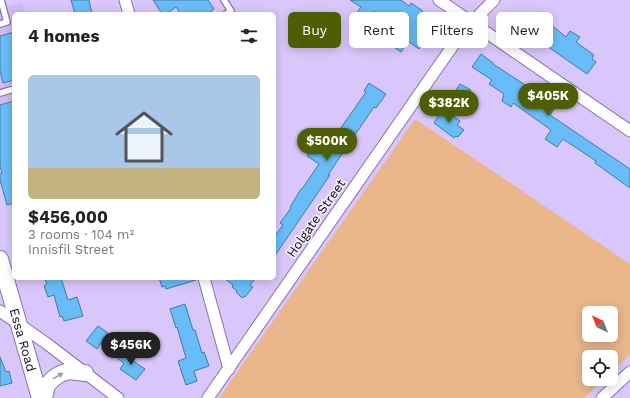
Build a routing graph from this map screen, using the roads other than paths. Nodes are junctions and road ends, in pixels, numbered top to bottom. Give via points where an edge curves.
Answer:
1 (1, 0) edge
2 (125, 0) edge
3 (224, 0) edge
4 (439, 0) edge
5 (494, 0) edge
6 (128, 12) edge
7 (229, 12) edge
8 (456, 12) edge
9 (483, 12) edge
10 (0, 24) edge
11 (488, 34) edge
12 (452, 48) edge
13 (12, 90) edge
14 (0, 93) edge
15 (630, 132) edge
16 (0, 259) edge
17 (205, 280) edge
18 (0, 311) edge
19 (19, 324) junction
20 (229, 369) junction
21 (85, 373) junction
22 (630, 373) edge
23 (40, 398) edge
24 (44, 398) edge
25 (118, 398) edge
26 (208, 398) edge
27 (602, 398) edge

1 - 10 lane via 7,22
2 - 6 street
3 - 7 lane
4 - 8 street
5 - 9 street, Holgate Street
11 - 15 street
12 - 20 street, Holgate Street
13 - 14 lane
16 - 19 main road, Essa Road
17 - 20 street
18 - 19 street
19 - 21 street
19 - 23 main road, Essa Road
20 - 26 street, Holgate Street
24 -> 21 main road via 47,385 60,374 69,371
21 - 25 street
22 - 27 street

